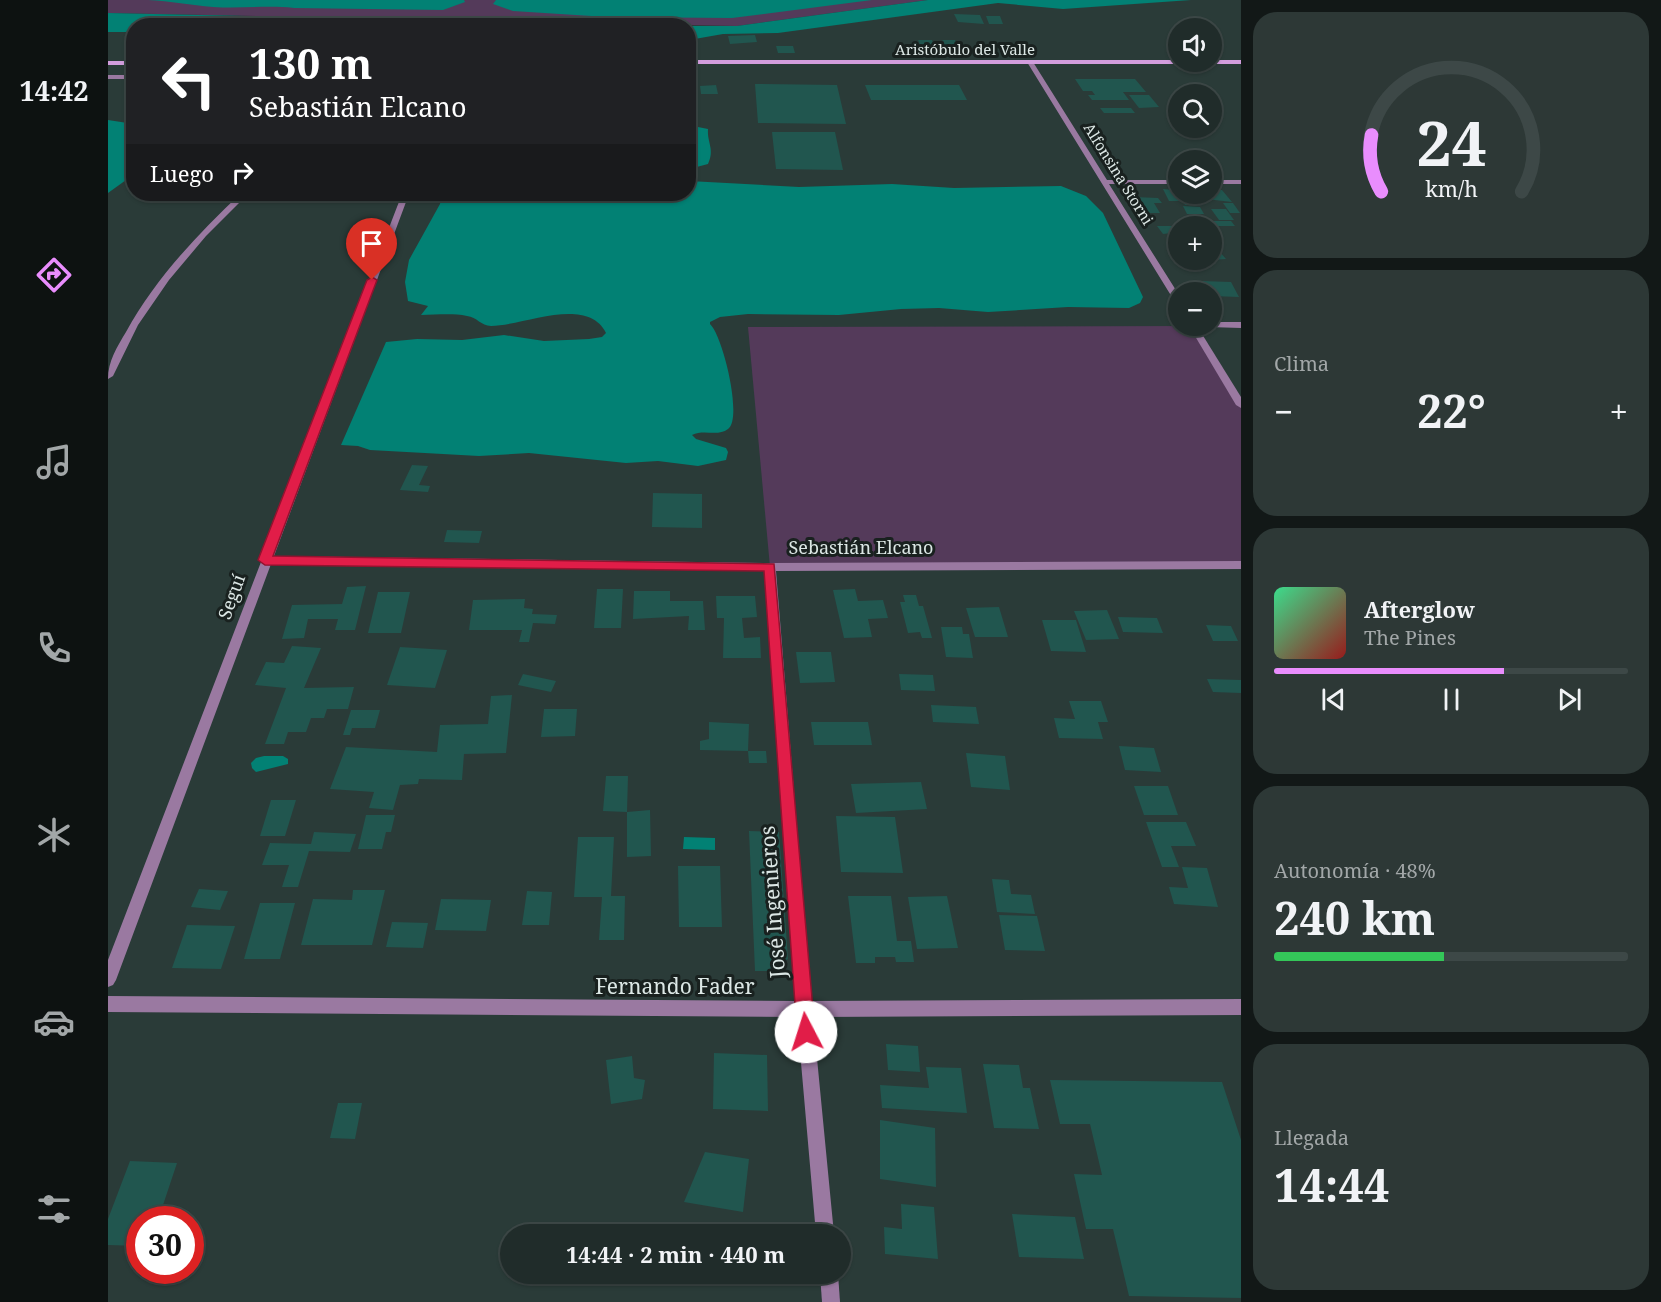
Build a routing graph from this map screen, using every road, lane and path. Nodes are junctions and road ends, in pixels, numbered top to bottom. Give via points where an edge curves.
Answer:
1 (696, 62) edge
2 (1030, 62) junction
3 (1241, 62) edge
4 (108, 63) edge
5 (126, 63) edge
6 (108, 77) edge
7 (126, 77) edge
8 (1105, 182) junction
9 (1168, 182) edge
10 (1222, 182) edge
11 (1241, 182) edge
12 (236, 201) edge
13 (402, 201) edge
14 (1168, 284) edge
15 (1222, 325) edge
16 (1241, 325) edge
17 (1199, 336) edge
18 (108, 376) edge
19 (1241, 405) edge
20 (265, 560) junction
21 (1241, 565) edge
22 (770, 567) junction
23 (108, 980) edge
24 (108, 1004) edge
25 (1241, 1006) edge
26 (804, 1009) junction
27 (824, 1224) edge
28 (830, 1284) edge
29 (831, 1302) edge

1 - 2 street, Aristóbulo del Valle
2 - 3 street, Aristóbulo del Valle
2 - 8 street, Alfonsina Storni
4 - 5 street
6 - 7 street
8 - 9 street
8 - 14 street, Alfonsina Storni
10 - 11 street
12 - 18 street via 168,276 130,331
13 - 20 street, Seguí
15 - 16 street
17 - 19 street
20 - 22 street, Sebastián Elcano
20 - 23 street, Seguí
21 - 22 street, Sebastián Elcano
22 - 26 street, José Ingenieros
24 - 26 street, Fernando Fader
25 - 26 street, Fernando Fader
26 - 27 street, José Ingenieros
28 - 29 street

